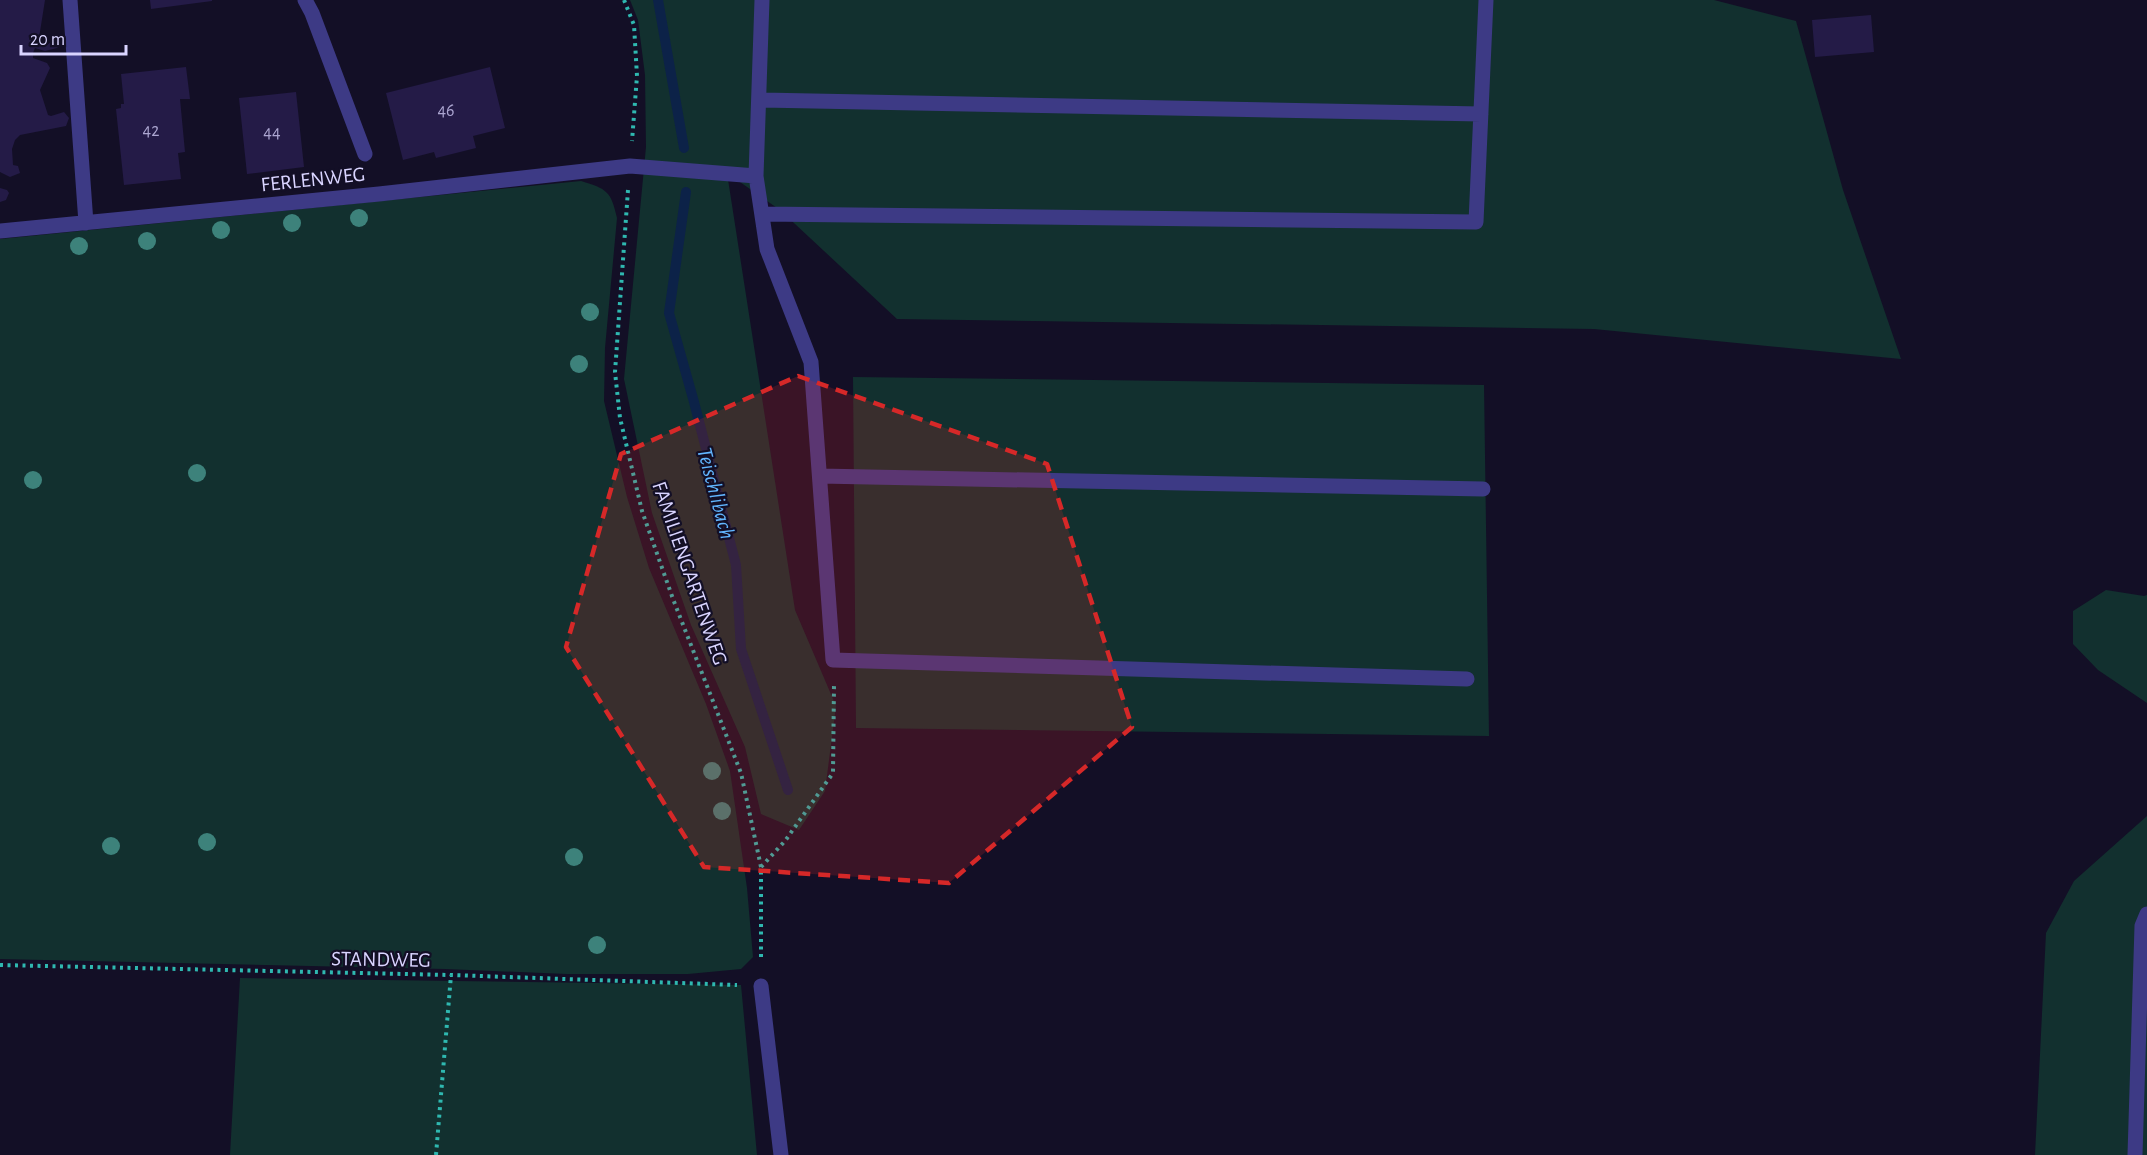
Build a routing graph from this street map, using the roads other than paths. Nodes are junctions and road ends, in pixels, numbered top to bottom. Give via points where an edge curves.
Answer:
1 (70, 0) edge
2 (305, 0) edge
3 (762, 0) edge
4 (1486, 0) edge
5 (759, 100) junction
6 (1481, 114) junction
7 (365, 154) dead end
8 (756, 176) junction
9 (762, 213) junction
10 (86, 223) junction
11 (0, 231) edge
12 (819, 476) junction
13 (1483, 489) dead end
14 (1467, 679) dead end
15 (2147, 914) edge
16 (761, 986) road end
17 (781, 1155) edge
18 (2135, 1155) edge

1 - 10 street
2 - 7 street
3 - 5 street
4 - 6 street
5 - 6 street
5 - 8 street
6 - 9 street via 1476,222
8 - 9 street
8 - 10 street, FERLENWEG via 630,166
9 - 12 street via 767,249 811,362
10 - 11 street, FERLENWEG
12 - 13 street
12 - 14 street via 833,660
15 - 18 street via 2142,926
16 - 17 street

